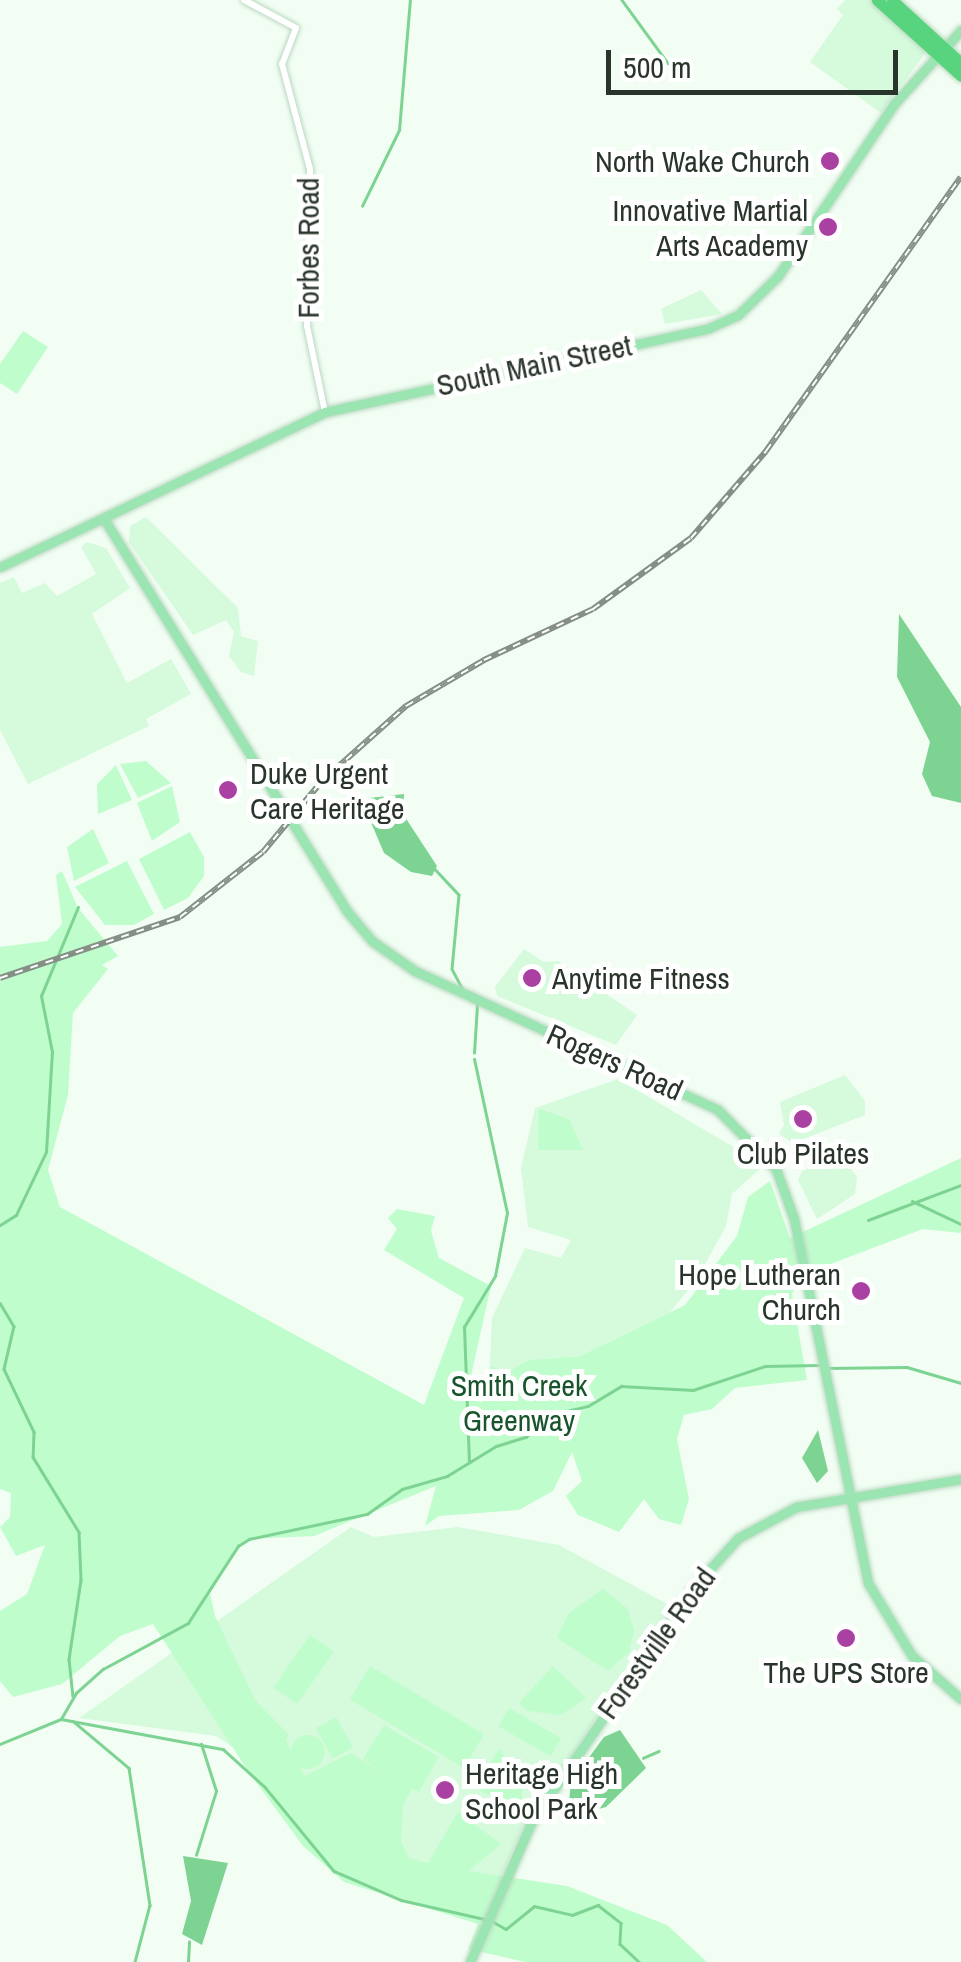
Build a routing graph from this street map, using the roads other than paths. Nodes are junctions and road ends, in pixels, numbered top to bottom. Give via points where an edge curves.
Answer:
1 (244, 0) edge
2 (877, 0) edge
3 (892, 0) edge
4 (961, 30) edge
5 (941, 50) junction
6 (961, 63) edge
7 (961, 76) edge
8 (325, 412) junction
9 (104, 519) junction
10 (0, 567) edge
11 (961, 1479) edge
12 (846, 1497) junction
13 (961, 1699) edge
14 (470, 1962) edge

1 - 8 street, Forbes Road via 296,28 282,64 311,178 307,326
2 - 5 highway
3 - 5 highway
4 - 5 main road, South Main Street
5 - 6 highway
5 - 7 highway
5 - 8 main road, South Main Street via 894,104 778,276 738,315 709,328
8 - 9 main road, South Main Street
9 - 10 main road, South Main Street
9 - 12 main road, Rogers Road via 346,910 372,941 414,971 718,1110 776,1170 798,1236
11 - 12 main road, Forestville Road
12 - 13 main road, Rogers Road via 878,1605 912,1656
12 - 14 main road, Forestville Road via 762,1522 708,1570 545,1800

